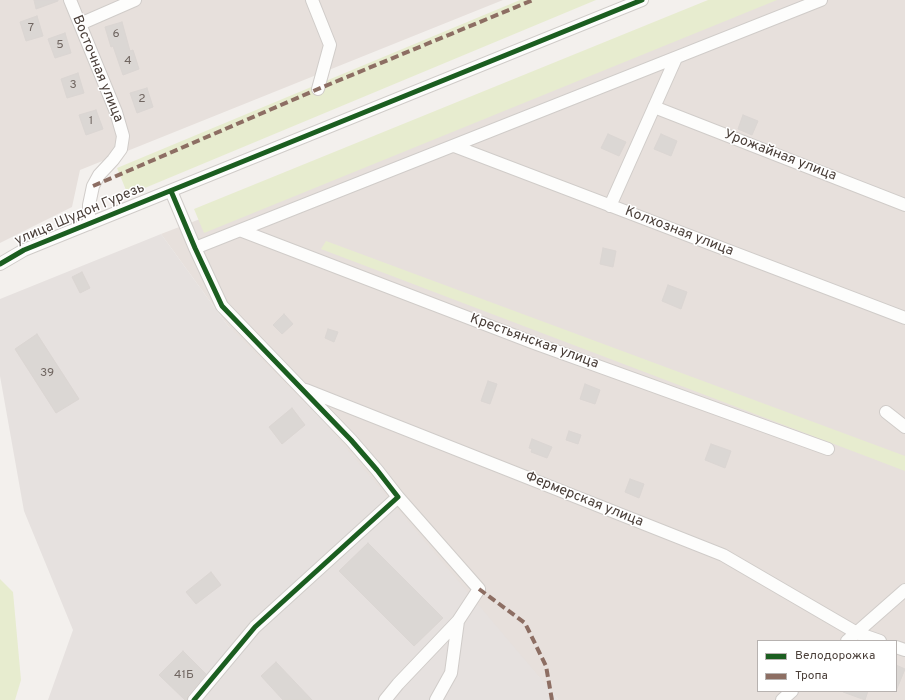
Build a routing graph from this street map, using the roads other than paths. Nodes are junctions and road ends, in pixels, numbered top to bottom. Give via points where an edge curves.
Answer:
1 (70, 0) edge
2 (135, 0) edge
3 (312, 0) edge
4 (642, 0) edge
5 (821, 0) edge
6 (80, 24) junction
7 (676, 58) junction
8 (318, 89) dead end
9 (654, 107) junction
10 (454, 146) junction
11 (171, 191) junction
12 (905, 205) edge
13 (610, 206) junction
14 (89, 224) junction
15 (242, 231) junction
16 (195, 248) junction
17 (0, 264) edge
18 (905, 318) edge
19 (301, 388) junction
20 (886, 412) dead end
21 (905, 427) edge
22 (828, 449) dead end
23 (398, 497) junction
24 (905, 590) edge
25 (458, 621) junction
26 (852, 637) edge
27 (873, 640) edge
28 (791, 692) edge
29 (194, 700) edge
30 (385, 700) edge
31 (436, 700) edge
32 (782, 700) edge

1 - 6 street, Восточная улица
2 - 6 street
3 - 8 street via 330,46
4 - 11 street, улица Шудон Гурезь
5 - 7 street
6 - 14 street, Восточная улица via 116,112 123,136 120,149 93,186
7 - 9 street
7 - 10 street
9 - 12 street, Урожайная улица
9 - 13 street
10 - 13 street, Колхозная улица
10 - 15 street
11 - 14 street, улица Шудон Гурезь
11 - 16 street
13 - 18 street, Колхозная улица
14 - 17 street, улица Шудон Гурезь via 24,250
15 - 16 street
15 - 22 street, Крестьянская улица via 534,343
16 - 19 street via 222,306
19 - 23 street via 355,445
19 - 26 street, Фермерская улица via 723,555
20 - 21 street
23 - 25 street via 479,589
23 - 29 street via 255,627
24 - 26 street
25 - 30 street
25 - 31 street via 451,673
26 - 27 street, Фермерская улица
28 - 32 street

